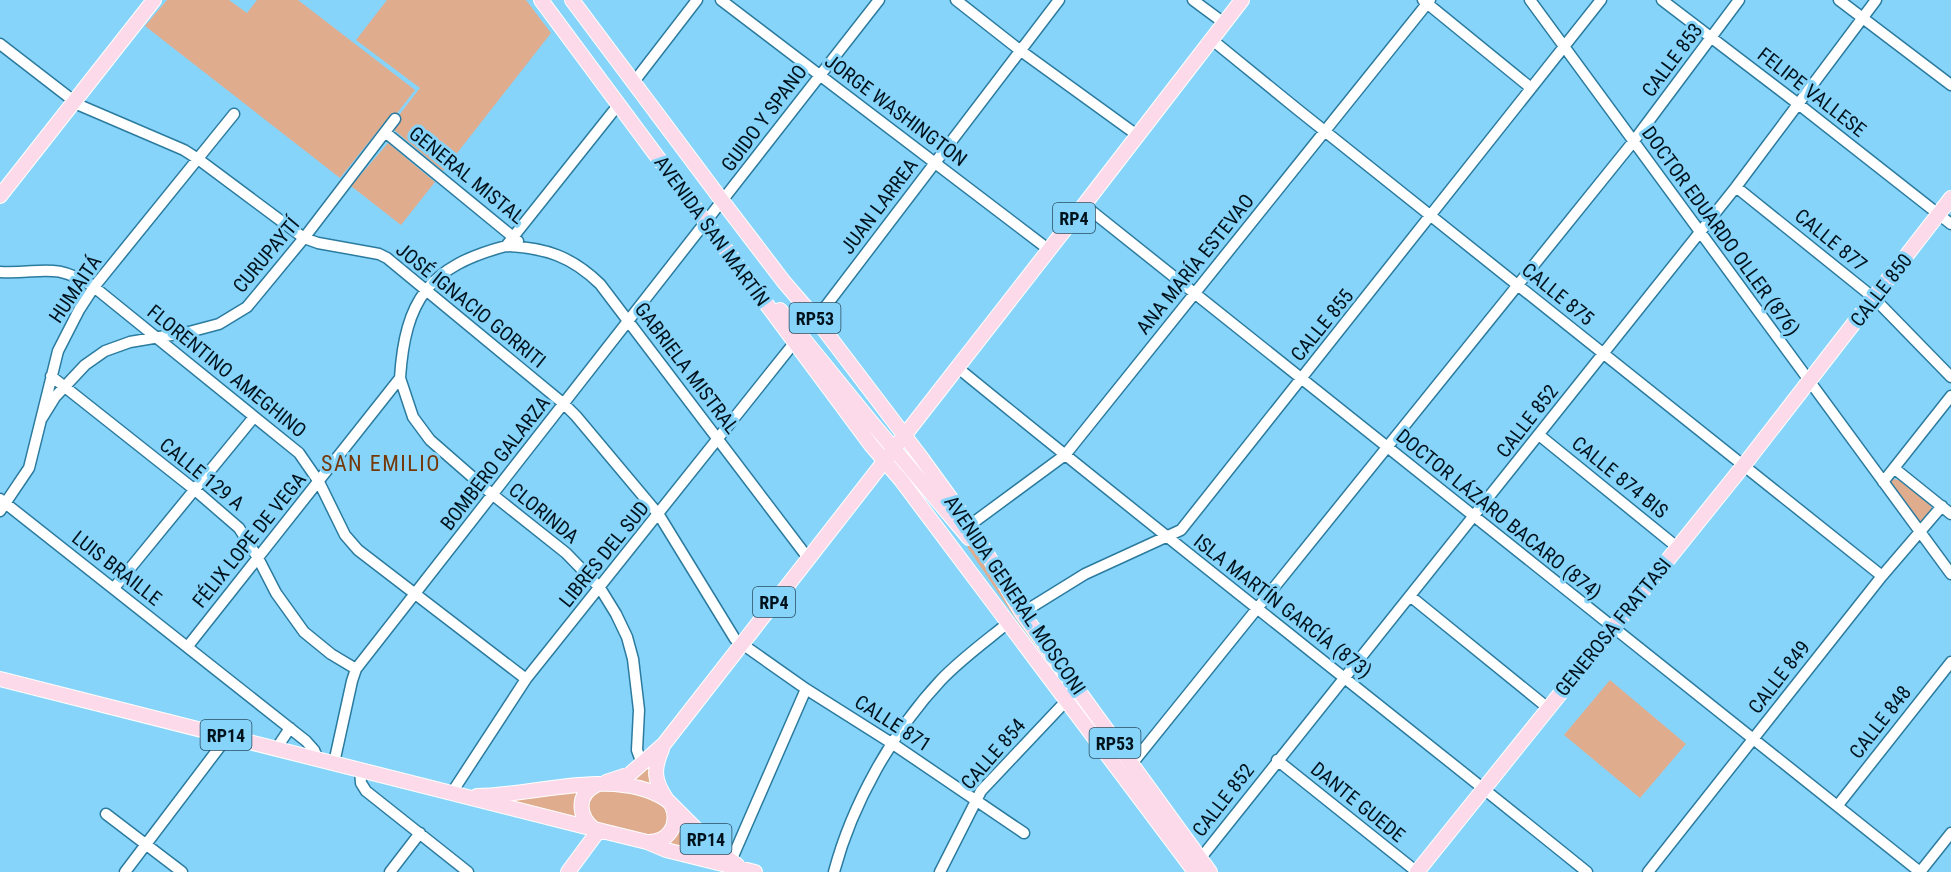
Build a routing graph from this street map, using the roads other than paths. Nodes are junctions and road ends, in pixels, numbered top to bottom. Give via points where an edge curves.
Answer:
1 (154, 0) edge
2 (541, 0) edge
3 (572, 0) edge
4 (697, 0) edge
5 (721, 0) edge
6 (879, 0) edge
7 (956, 0) edge
8 (1059, 0) edge
9 (1193, 0) edge
10 (1242, 0) edge
11 (1530, 0) edge
12 (1601, 0) edge
13 (1662, 0) edge
14 (1739, 0) edge
15 (1839, 0) edge
16 (1876, 0) edge
17 (1427, 1) edge
18 (1862, 18) junction
19 (1224, 23) junction
20 (1712, 38) junction
21 (1211, 39) junction
22 (0, 44) edge
23 (1565, 48) junction
24 (1021, 51) junction
25 (820, 74) junction
26 (633, 83) junction
27 (1951, 85) edge
28 (1531, 88) junction
29 (74, 101) junction
30 (1797, 103) junction
31 (619, 104) junction
32 (234, 114) dead end
33 (395, 119) dead end
34 (1324, 130) junction
35 (385, 132) junction
36 (1137, 135) junction
37 (1633, 142) junction
38 (198, 159) junction
39 (936, 162) junction
40 (1736, 187) junction
41 (0, 196) edge
42 (1951, 198) edge
43 (723, 202) junction
44 (1084, 205) junction
45 (1939, 214) junction
46 (1431, 216) junction
47 (707, 222) junction
48 (1951, 224) edge
49 (1699, 232) junction
50 (513, 236) junction
51 (717, 237) junction
52 (304, 238) junction
53 (506, 246) junction
54 (525, 247) junction
55 (1048, 249) junction
56 (0, 272) edge
57 (1517, 285) junction
58 (94, 287) junction
59 (425, 290) junction
60 (1195, 293) junction
61 (1874, 298) junction
62 (816, 319) junction
63 (629, 320) junction
64 (156, 337) junction
65 (794, 343) junction
66 (1603, 353) junction
67 (958, 368) junction
68 (51, 376) junction
69 (1951, 377) edge
70 (400, 378) junction
71 (1302, 378) junction
72 (1809, 381) junction
73 (65, 386) junction
74 (1951, 396) edge
75 (564, 404) junction
76 (254, 417) junction
77 (42, 418) junction
78 (904, 435) junction
79 (1539, 435) junction
80 (717, 438) junction
81 (1388, 447) junction
82 (894, 448) junction
83 (1065, 455) junction
84 (884, 461) junction
85 (1744, 465) junction
86 (1895, 469) junction
87 (319, 482) junction
88 (1883, 482) junction
89 (195, 490) junction
90 (493, 495) junction
91 (2, 505) edge
92 (1942, 506) junction
93 (1951, 514) edge
94 (659, 515) junction
95 (1474, 517) junction
96 (969, 525) junction
97 (1920, 532) junction
98 (1167, 538) junction
99 (1677, 547) junction
100 (258, 558) junction
101 (808, 558) junction
102 (1951, 574) edge
103 (1882, 576) junction
104 (114, 588) junction
105 (600, 588) junction
106 (415, 595) junction
107 (1410, 596) junction
108 (1258, 610) junction
109 (1022, 613) junction
110 (1008, 622) junction
111 (1613, 628) junction
112 (742, 644) junction
113 (188, 646) junction
114 (1951, 662) edge
115 (357, 669) junction
116 (1345, 677) junction
117 (0, 679) edge
118 (526, 679) junction
119 (806, 689) junction
120 (1067, 700) junction
121 (1548, 708) junction
122 (290, 728) junction
123 (228, 736) junction
124 (1753, 738) junction
125 (664, 744) junction
126 (893, 744) junction
127 (276, 749) junction
128 (318, 759) junction
129 (1277, 760) junction
130 (334, 764) junction
131 (642, 764) junction
132 (1131, 765) junction
133 (360, 769) junction
134 (603, 783) junction
135 (1484, 788) junction
136 (451, 794) junction
137 (975, 798) junction
138 (669, 802) junction
139 (1838, 805) junction
140 (106, 814) dead end
141 (596, 830) junction
142 (420, 833) junction
143 (1024, 833) dead end
144 (1951, 833) edge
145 (647, 842) junction
146 (145, 844) junction
147 (731, 861) junction
148 (1198, 866) edge
149 (750, 871) edge
150 (125, 872) edge
151 (182, 872) edge
152 (390, 872) edge
153 (468, 872) edge
154 (568, 872) edge
155 (834, 872) edge
156 (940, 872) edge
157 (1210, 872) edge
158 (1417, 872) edge
159 (1587, 872) edge
160 (1648, 872) edge
161 (1920, 872) edge

1 - 29 main road
2 - 31 main road, AVENIDA SAN MARTÍN / RP53
3 - 26 main road, AVENIDA SAN MARTÍN / RP53
4 - 26 street
5 - 25 street, JORGE WASHINGTON
6 - 25 street, GUIDO Y SPANO
7 - 24 street
8 - 24 street, JUAN LARREA
9 - 19 street
10 - 19 main road, RP4
11 - 23 street, DOCTOR EDUARDO OLLER (876)
12 - 23 street, CALLE 855
13 - 20 street, FELIPE VALLESE
14 - 20 street, CALLE 853
15 - 18 street
16 - 18 street, CALLE 852
17 - 28 street
17 - 34 street, ANA MARÍA ESTEVAO
18 - 27 street
18 - 30 street, CALLE 852
19 - 21 main road, RP4
20 - 30 street, FELIPE VALLESE
20 - 37 street, CALLE 853
21 - 34 street, CALLE 875
21 - 36 main road, RP4
22 - 29 street, JOSÉ IGNACIO GORRITI
23 - 28 street, CALLE 855
23 - 37 street, DOCTOR EDUARDO OLLER (876)
24 - 36 street
24 - 39 street, JUAN LARREA
25 - 39 street, JORGE WASHINGTON
25 - 43 street, GUIDO Y SPANO
26 - 43 main road, AVENIDA SAN MARTÍN / RP53
28 - 46 street, CALLE 855
29 - 38 street, JOSÉ IGNACIO GORRITI
29 - 41 main road
30 - 40 street, CALLE 852
30 - 45 street, FELIPE VALLESE
31 - 47 main road, AVENIDA SAN MARTÍN / RP53
31 - 50 street
32 - 38 street, HUMAITÁ
33 - 35 street, CURUPAYTÍ
34 - 46 street, CALLE 875
34 - 60 street, ANA MARÍA ESTEVAO
35 - 50 street, GENERAL MISTAL
35 - 52 street, CURUPAYTÍ
36 - 44 main road, RP4
37 - 49 street, DOCTOR EDUARDO OLLER (876)
37 - 57 street, CALLE 853
38 - 52 street, JOSÉ IGNACIO GORRITI
38 - 58 street, HUMAITÁ
39 - 55 street, JORGE WASHINGTON
39 - 62 street, JUAN LARREA
40 - 49 street, CALLE 852
40 - 61 street, CALLE 877
42 - 45 main road, CALLE 850
43 - 47 street, BOMBERO GALARZA
43 - 62 main road, AVENIDA SAN MARTÍN / RP53
44 - 55 main road, RP4
44 - 60 street, DOCTOR LÁZARO BACARO (874)
45 - 48 street, FELIPE VALLESE
45 - 61 main road, CALLE 850
46 - 57 street, CALLE 875
46 - 71 street, CALLE 855
47 - 51 main road, AVENIDA SAN MARTÍN / RP53
47 - 63 street, BOMBERO GALARZA
49 - 66 street, CALLE 852
49 - 72 street, DOCTOR EDUARDO OLLER (876)
50 - 53 street
50 - 54 street, GENERAL MISTAL
51 - 65 main road, AVENIDA SAN MARTÍN / RP53
51 - 82 main road, RP53
52 - 59 street, JOSÉ IGNACIO GORRITI via 379,254
52 - 64 street, CURUPAYTÍ via 254,300 238,313 204,329
53 - 54 street, GABRIELA MISTRAL
53 - 59 street via 461,261
54 - 63 street, GABRIELA MISTRAL via 550,251 586,270
55 - 67 main road, RP4
56 - 58 street, FLORENTINO AMEGHINO via 53,270
57 - 66 street, CALLE 875
57 - 81 street, CALLE 853
58 - 64 street, FLORENTINO AMEGHINO
58 - 68 street, HUMAITÁ via 65,334
59 - 70 street via 406,331
59 - 75 street, JOSÉ IGNACIO GORRITI
60 - 71 street, DOCTOR LÁZARO BACARO (874)
60 - 83 street, ANA MARÍA ESTEVAO
61 - 69 street, CALLE 877
61 - 72 main road, CALLE 850
62 - 78 main road, AVENIDA SAN MARTÍN / RP53
63 - 75 street, BOMBERO GALARZA
63 - 80 street, GABRIELA MISTRAL
64 - 73 street, CURUPAYTÍ via 105,351
64 - 76 street, FLORENTINO AMEGHINO
65 - 80 street, LIBRES DEL SUD
65 - 84 main road, AVENIDA SAN MARTÍN / RP53
66 - 79 street, CALLE 852
66 - 85 street, CALLE 875
67 - 78 main road, RP4
67 - 83 street, ISLA MARTÍN GARCÍA (873)
68 - 73 street, CALLE 129 A
68 - 77 street, HUMAITÁ
70 - 87 street, FÉLIX LOPE DE VEGA
70 - 90 street, CLORINDA via 421,430
71 - 81 street, DOCTOR LÁZARO BACARO (874)
71 - 98 street, CALLE 855 via 1181,530
72 - 85 main road, GENEROSA FRATTASI
72 - 88 street, DOCTOR EDUARDO OLLER (876)
73 - 77 street, CURUPAYTÍ
73 - 89 street, CALLE 129 A
74 - 86 street
75 - 90 street, BOMBERO GALARZA
75 - 94 street, JOSÉ IGNACIO GORRITI
76 - 87 street, FLORENTINO AMEGHINO via 306,460
76 - 89 street
77 - 91 street, HUMAITÁ via 29,468
78 - 82 main road, RP4
78 - 96 main road, AVENIDA GENERAL MOSCONI / RP53
79 - 95 street, CALLE 852
79 - 99 street, CALLE 874 BIS
80 - 94 street, LIBRES DEL SUD
80 - 101 street, GABRIELA MISTRAL
81 - 95 street, DOCTOR LÁZARO BACARO (874)
81 - 108 street, CALLE 853
82 - 84 main road, RP4
82 - 109 main road, RP53 via 969,538
83 - 96 street, ANA MARÍA ESTEVAO
83 - 98 street, ISLA MARTÍN GARCÍA (873)
84 - 101 main road, RP4
84 - 110 main road, AVENIDA GENERAL MOSCONI / RP53
85 - 99 main road, GENEROSA FRATTASI
85 - 103 street, CALLE 875
86 - 88 street
86 - 92 street
87 - 100 street, FÉLIX LOPE DE VEGA
87 - 106 street, FLORENTINO AMEGHINO via 345,535
88 - 97 street
89 - 100 street, CALLE 129 A via 239,528
89 - 104 street
90 - 105 street, CLORINDA via 566,553
90 - 106 street, BOMBERO GALARZA
91 - 104 street, LUIS BRAILLE
92 - 93 street
92 - 97 street, CALLE 849
94 - 105 street, LIBRES DEL SUD
94 - 112 street, JOSÉ IGNACIO GORRITI via 731,634
95 - 107 street, CALLE 852
95 - 111 street, DOCTOR LÁZARO BACARO (874)
96 - 109 main road, AVENIDA GENERAL MOSCONI / RP53
97 - 102 street
97 - 103 street, CALLE 849
98 - 108 street, ISLA MARTÍN GARCÍA (873)
98 - 109 street, CALLE 855 via 1084,574
99 - 111 main road, GENEROSA FRATTASI
100 - 113 street, FÉLIX LOPE DE VEGA
100 - 115 street, CALLE 129 A via 276,593 304,632
101 - 112 main road, RP4
103 - 124 street, CALLE 849
104 - 113 street, LUIS BRAILLE
105 - 118 street, LIBRES DEL SUD
105 - 131 street, CLORINDA via 627,637 633,659 639,710 637,750
106 - 115 street, BOMBERO GALARZA
106 - 118 street, FLORENTINO AMEGHINO
107 - 116 street, CALLE 852
107 - 121 street
108 - 116 street, ISLA MARTÍN GARCÍA (873)
108 - 132 street, CALLE 853
109 - 132 main road, AVENIDA GENERAL MOSCONI / RP53
110 - 120 main road, AVENIDA GENERAL MOSCONI / RP53
110 - 126 street via 944,678
111 - 121 main road, GENEROSA FRATTASI
111 - 124 street, DOCTOR LÁZARO BACARO (874)
112 - 119 street, CALLE 871
112 - 125 main road, RP4
113 - 122 street, LUIS BRAILLE
114 - 139 street, CALLE 848
115 - 130 street, BOMBERO GALARZA
116 - 129 street, CALLE 852
116 - 135 street, ISLA MARTÍN GARCÍA (873)
117 - 123 main road, RP14
118 - 136 street, LIBRES DEL SUD
119 - 126 street, CALLE 871
119 - 147 street
120 - 137 street, CALLE 854
120 - 148 main road, AVENIDA GENERAL MOSCONI / RP53
121 - 135 main road, GENEROSA FRATTASI
122 - 127 street
122 - 128 street, LUIS BRAILLE via 314,750
123 - 127 main road, RP14
123 - 146 street
124 - 139 street, DOCTOR LÁZARO BACARO (874)
124 - 160 street, CALLE 849
125 - 131 main road, RP4
125 - 138 main road, RP4 via 655,770
126 - 137 street, CALLE 871
126 - 155 street via 854,814
127 - 128 main road, RP14
128 - 130 main road, RP14
129 - 148 street, CALLE 852
129 - 158 street, DANTE GUEDE
130 - 133 main road, RP14
131 - 134 main road, RP4 via 630,774
132 - 148 main road, AVENIDA GENERAL MOSCONI / RP53
133 - 136 main road, RP14
133 - 142 street via 366,791
134 - 136 main road, RP14 via 490,796
134 - 138 main road via 642,789
134 - 141 main road, RP4 via 586,792 581,803 582,814
135 - 158 main road, GENEROSA FRATTASI
135 - 159 street, ISLA MARTÍN GARCÍA (873)
136 - 141 main road, RP14
137 - 143 street, CALLE 871
137 - 156 street, CALLE 854
138 - 145 main road, RP4 via 676,820 672,830 662,839
138 - 147 main road, RP14
139 - 161 street, DOCTOR LÁZARO BACARO (874)
140 - 146 street
141 - 145 main road
141 - 154 main road
142 - 152 street
142 - 153 street
144 - 161 street
145 - 149 main road, RP14
146 - 150 street
146 - 151 street
147 - 149 main road, RP14
148 - 157 main road, AVENIDA GENERAL MOSCONI / RP53

